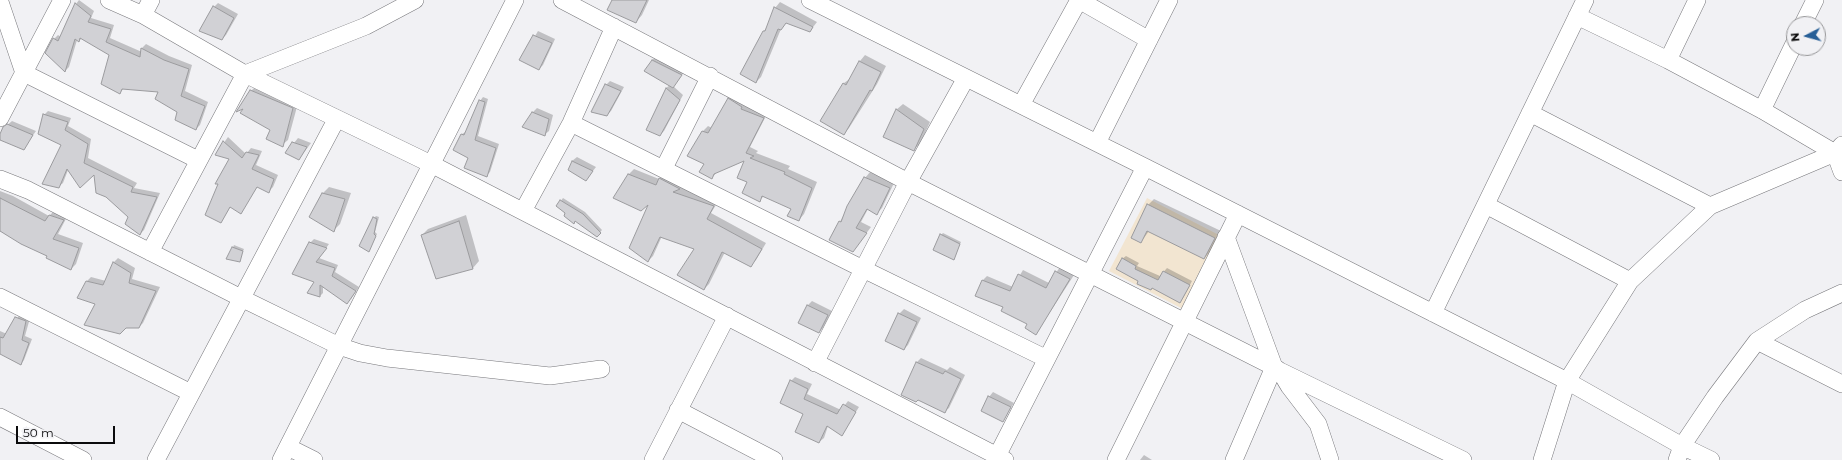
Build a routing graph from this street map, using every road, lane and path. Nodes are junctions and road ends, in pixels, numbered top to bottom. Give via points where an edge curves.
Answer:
1 (62, 0) edge
2 (109, 0) edge
3 (151, 0) edge
4 (415, 0) edge
5 (514, 0) edge
6 (562, 0) edge
7 (810, 0) edge
8 (1079, 0) edge
9 (1169, 0) edge
10 (1585, 0) edge
11 (1697, 0) edge
12 (1815, 0) edge
13 (0, 2) edge
14 (832, 5) edge
15 (143, 15) junction
16 (1577, 16) junction
17 (1808, 16) edge
18 (614, 27) junction
19 (1149, 40) junction
20 (1788, 56) edge
21 (1668, 60) junction
22 (24, 73) junction
23 (245, 74) junction
24 (710, 76) junction
25 (966, 78) junction
26 (1021, 106) junction
27 (1762, 110) junction
28 (1530, 113) junction
29 (0, 118) edge
30 (336, 120) junction
31 (571, 123) junction
32 (1097, 143) junction
33 (1839, 149) edge
34 (198, 160) junction
35 (431, 164) junction
36 (1145, 166) junction
37 (664, 168) junction
38 (1842, 172) edge
39 (0, 179) edge
40 (908, 182) junction
41 (1486, 205) junction
42 (1710, 206) junction
43 (523, 211) junction
44 (1238, 214) junction
45 (1226, 237) junction
46 (150, 252) junction
47 (863, 269) junction
48 (1089, 275) junction
49 (1630, 281) junction
50 (1842, 293) edge
51 (0, 297) edge
52 (242, 298) junction
53 (1433, 313) junction
54 (727, 316) junction
55 (1184, 321) junction
56 (1757, 341) junction
57 (339, 346) junction
58 (1046, 358) junction
59 (815, 363) junction
60 (601, 369) dead end
61 (1277, 369) junction
62 (1567, 381) junction
63 (1842, 384) edge
64 (191, 394) junction
65 (678, 410) junction
66 (0, 417) edge
67 (1679, 453) edge
68 (285, 454) edge
69 (999, 459) edge
70 (83, 460) edge
71 (156, 460) edge
72 (314, 460) edge
73 (653, 460) edge
74 (774, 460) edge
75 (1116, 460) edge
76 (1234, 460) edge
77 (1330, 460) edge
78 (1463, 460) edge
79 (1542, 460) edge
80 (1711, 460) edge

1 - 22 street
2 - 15 street
3 - 15 street
4 - 23 street via 366,26
5 - 35 street
6 - 18 street
7 - 14 street
8 - 19 street
8 - 26 street
9 - 19 street
10 - 16 street
11 - 21 street
12 - 17 street
13 - 22 street
14 - 25 street
15 - 23 street
16 - 21 street
16 - 28 street
18 - 24 street
18 - 31 street
19 - 32 street
20 - 27 street
21 - 27 street
22 - 29 street
22 - 34 street
23 - 30 street
23 - 34 street
24 - 37 street
24 - 40 street
25 - 26 street
25 - 40 street
26 - 32 street
27 - 33 street
28 - 41 street
28 - 42 street
30 - 35 street
30 - 52 street
31 - 37 street
31 - 43 street
32 - 36 street
33 - 38 street
33 - 42 street
34 - 46 street
35 - 43 street
35 - 57 street
36 - 44 street
36 - 48 street
37 - 47 street
39 - 46 street via 28,190
40 - 47 street
40 - 48 street
41 - 49 street
41 - 53 street
42 - 49 street
43 - 54 street
44 - 45 street
44 - 53 street
45 - 55 street
45 - 61 street
46 - 52 street
47 - 58 street
47 - 59 street
48 - 55 street
48 - 58 street
49 - 62 street
50 - 56 street via 1805,310
51 - 64 street
52 - 57 street
52 - 64 street
53 - 62 street
54 - 59 street
54 - 65 street
55 - 61 street
55 - 75 street
56 - 63 street
56 - 67 street
57 - 60 street via 387,358 550,376
57 - 68 street
58 - 69 street
59 - 69 street
61 - 76 street
61 - 77 street via 1318,424
61 - 78 street
62 - 67 street
62 - 79 street
64 - 71 street
65 - 73 street
65 - 74 street
66 - 70 street
67 - 80 street
68 - 72 street

